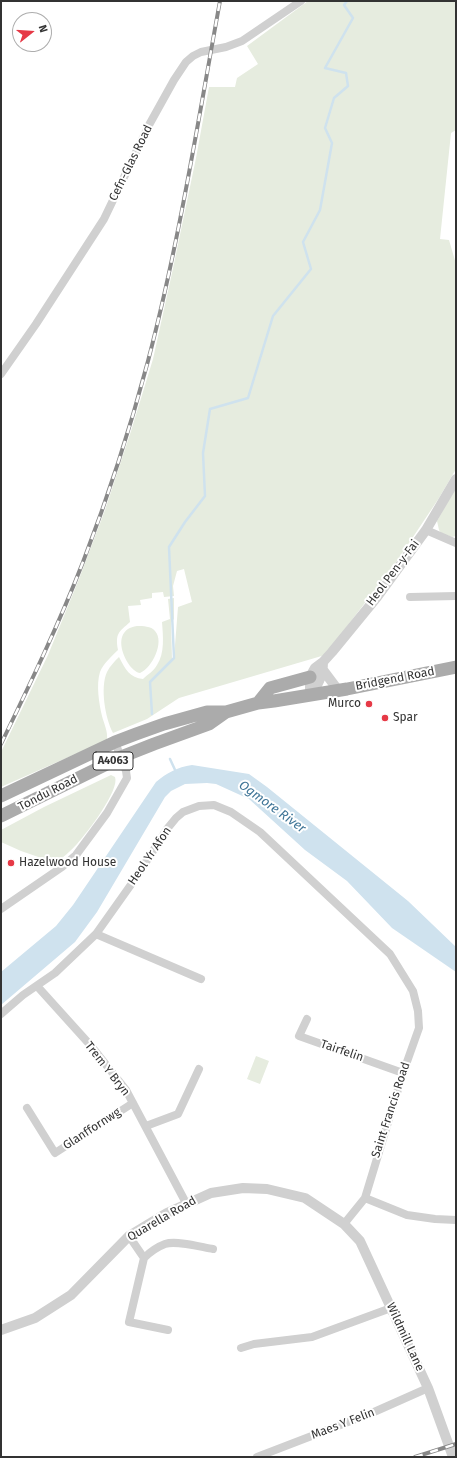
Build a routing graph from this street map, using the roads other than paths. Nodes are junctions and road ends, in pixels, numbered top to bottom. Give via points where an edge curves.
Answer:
1 (301, 1) edge
2 (1, 374) edge
3 (456, 479) edge
4 (426, 530) junction
5 (456, 543) edge
6 (456, 596) edge
7 (410, 597) dead end
8 (323, 666) junction
9 (456, 667) edge
10 (310, 676) junction
11 (338, 690) junction
12 (310, 695) junction
13 (258, 703) junction
14 (226, 712) junction
15 (115, 742) junction
16 (121, 757) junction
17 (1, 796) edge
18 (1, 816) edge
19 (1, 909) edge
20 (96, 934) junction
21 (201, 979) dead end
22 (37, 986) junction
23 (413, 991) joint
24 (1, 1014) edge
25 (307, 1019) dead end
26 (199, 1069) dead end
27 (403, 1073) junction
28 (133, 1102) junction
29 (27, 1108) dead end
30 (146, 1126) junction
31 (365, 1198) junction
32 (186, 1203) junction
33 (456, 1220) edge
34 (344, 1224) junction
35 (129, 1236) junction
36 (213, 1249) dead end
37 (144, 1258) junction
38 (391, 1308) junction
39 (1, 1330) edge
40 (168, 1330) dead end
41 (241, 1348) dead end
42 (428, 1388) junction
43 (257, 1457) edge
44 (453, 1457) edge

1 - 2 street, Cefn-Glas Road via 242,41 201,52 186,62 149,124 104,219
3 - 4 street, Heol Pen-y-Fai
4 - 5 street
4 - 8 street, Heol Pen-y-Fai
6 - 7 street
8 - 10 street, Heol Pen-y-Fai via 315,668
8 - 11 street
8 - 12 street, Heol Pen-y-Fai via 319,683
9 - 11 main road, Bridgend Road / A4063
10 - 12 street
10 - 13 main road via 270,688
11 - 12 main road, Bridgend Road / A4063
12 - 13 main road, Tondu Road / A4063
13 - 14 main road, Tondu Road / A4063
14 - 15 main road, Tondu Road / A4063 via 207,712
14 - 16 main road, Tondu Road / A4063 via 209,724
15 - 16 street
15 - 17 main road, Tondu Road / A4063
16 - 18 main road, Tondu Road / A4063
16 - 19 street via 127,774 125,784 82,848 62,867
20 - 21 street
20 - 22 street, Heol Yr Afon via 55,973
20 - 23 street, Heol Yr Afon via 176,818 183,812 199,806 214,805 231,812 260,832 367,932 390,954
22 - 24 street, Heol Yr Afon
22 - 28 street, Trem Y Bryn via 92,1047
23 - 27 street, Saint Francis Road via 418,1011 418,1028
25 - 27 street, Tairfelin via 299,1036
26 - 30 street via 178,1114
27 - 31 street, Saint Francis Road
28 - 29 street, Glanffornwg via 55,1153
28 - 30 street, Trem Y Bryn
30 - 32 street, Trem Y Bryn
31 - 33 street via 408,1215
31 - 34 street, Saint Francis Road
32 - 34 street, Quarella Road via 211,1193 243,1188 267,1189 305,1198
32 - 35 street, Quarella Road
34 - 38 street, Wildmill Lane via 360,1241
35 - 37 street
35 - 39 street, Quarella Road via 71,1295 35,1318
36 - 37 street via 166,1243
37 - 40 street via 129,1322
38 - 41 street via 312,1337
38 - 42 street, Wildmill Lane
42 - 43 street, Maes Y Felin via 374,1412
42 - 44 street, Wildmill Lane

